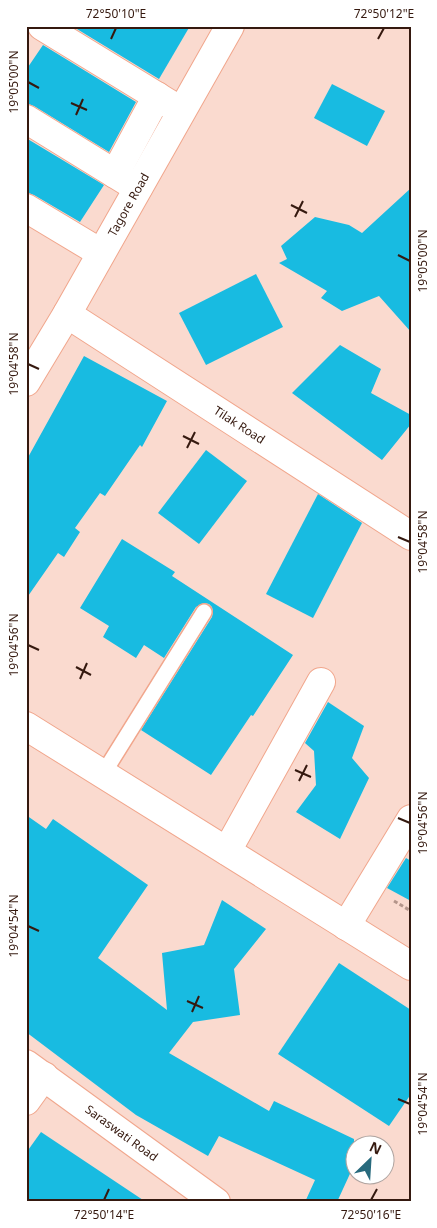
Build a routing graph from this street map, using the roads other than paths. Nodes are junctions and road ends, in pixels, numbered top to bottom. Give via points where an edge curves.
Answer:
1 (42, 26) edge
2 (230, 26) edge
3 (157, 96) junction
4 (181, 111) junction
5 (26, 119) edge
6 (115, 174) junction
7 (138, 188) junction
8 (26, 208) edge
9 (101, 253) junction
10 (66, 314) junction
11 (26, 382) edge
12 (411, 536) edge
13 (204, 612) dead end
14 (321, 682) dead end
15 (26, 726) edge
16 (103, 774) junction
17 (411, 819) edge
18 (228, 851) junction
19 (346, 926) junction
20 (411, 966) edge
21 (35, 1070) edge
22 (26, 1101) edge
23 (216, 1202) edge

1 - 3 street
2 - 4 street, Tagore Road
3 - 4 street
3 - 6 street
4 - 7 street, Tagore Road
5 - 6 street
6 - 7 street
7 - 9 street, Tagore Road
8 - 9 street
9 - 10 street, Tagore Road
10 - 11 street, Tagore Road
10 - 12 street, Tilak Road
13 - 16 lane
14 - 18 street
15 - 16 street
16 - 18 street
17 - 19 street
18 - 19 street
19 - 20 street
21 - 22 street
21 - 23 street, Saraswati Road

